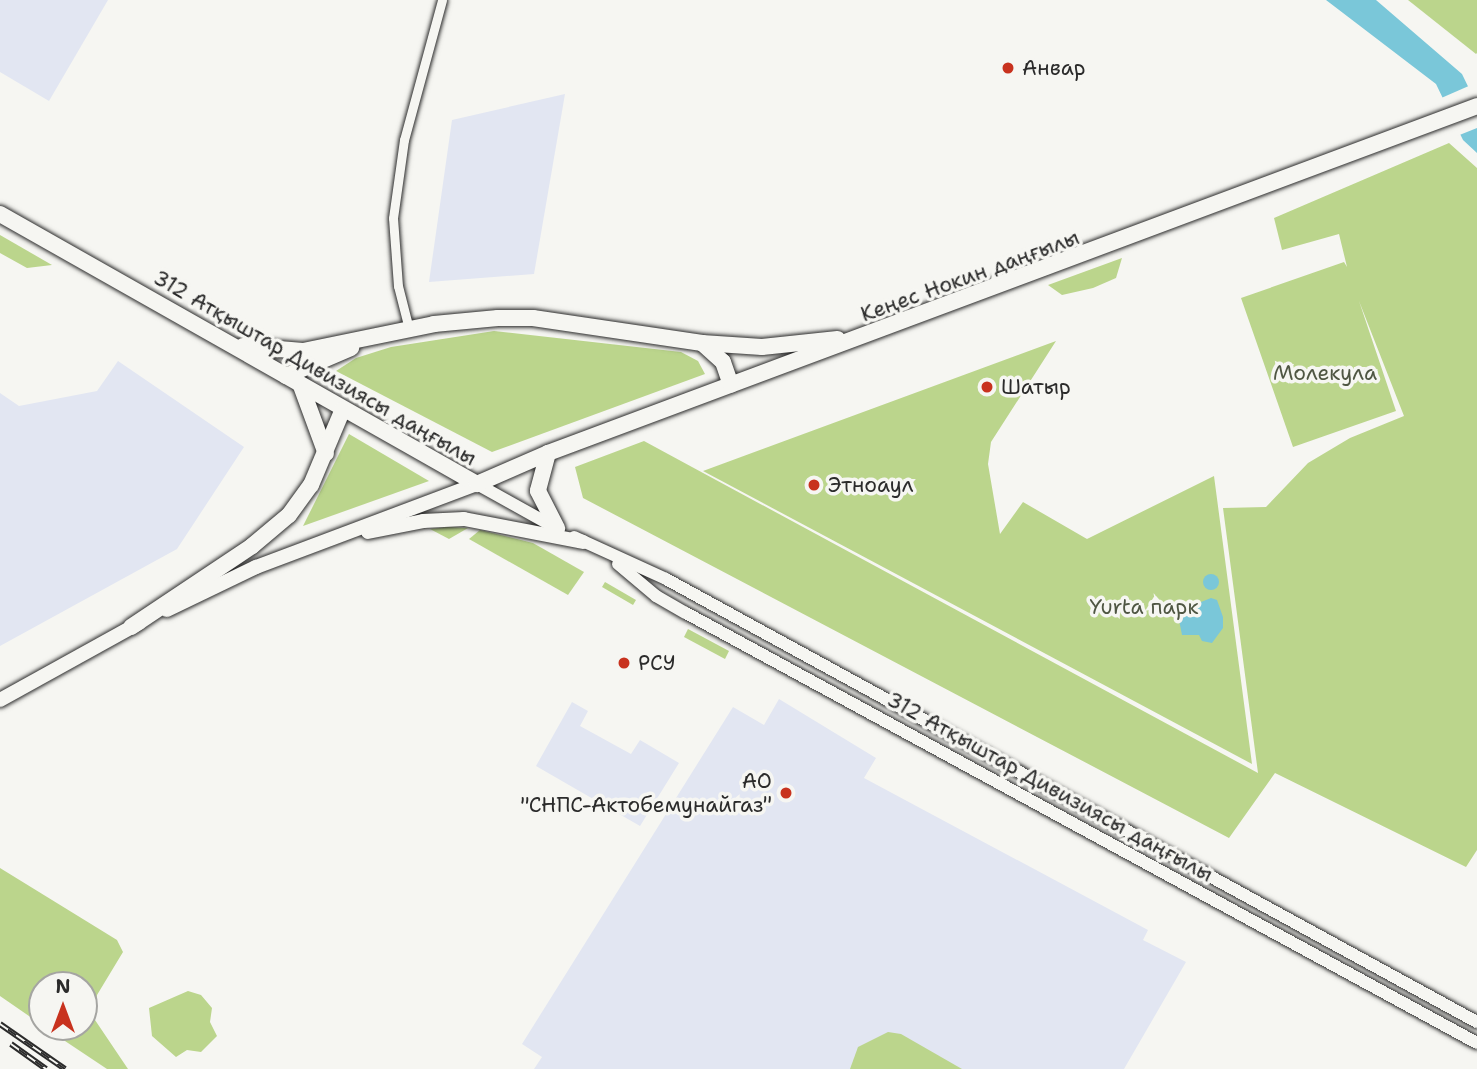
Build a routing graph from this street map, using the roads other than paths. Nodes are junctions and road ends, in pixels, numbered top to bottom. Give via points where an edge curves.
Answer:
1 (442, 0) edge
2 (1477, 106) edge
3 (0, 214) edge
4 (410, 329) junction
5 (871, 335) junction
6 (370, 338) junction
7 (702, 344) junction
8 (237, 346) junction
9 (286, 376) junction
10 (731, 385) junction
11 (301, 386) junction
12 (343, 410) junction
13 (548, 453) junction
14 (326, 454) junction
15 (477, 484) junction
16 (557, 528) junction
17 (583, 542) junction
18 (315, 543) junction
19 (610, 557) junction
20 (131, 627) junction
21 (754, 627) junction
22 (744, 645) junction
23 (863, 687) junction
24 (0, 700) edge
25 (853, 704) junction
26 (1298, 924) junction
27 (1289, 941) junction
28 (1477, 1022) edge
29 (1477, 1044) edge

1 - 4 street via 404,140 393,218 398,286
2 - 5 highway, Кеңес Нокин даңғылы
3 - 8 highway, 312 Атқыштар Дивизиясы даңғылы
4 - 6 highway
4 - 7 highway via 486,318 533,318
5 - 7 highway via 773,346
5 - 10 highway, Кеңес Нокин даңғылы
6 - 8 highway via 303,351
6 - 9 highway
7 - 10 highway via 723,362
8 - 9 highway, 312 Атқыштар Дивизиясы даңғылы
9 - 11 highway, 312 Атқыштар Дивизиясы даңғылы
10 - 13 highway, Кеңес Нокин даңғылы
11 - 12 highway, 312 Атқыштар Дивизиясы даңғылы
11 - 14 highway
12 - 14 highway
12 - 15 highway, 312 Атқыштар Дивизиясы даңғылы
13 - 15 highway, Кеңес Нокин даңғылы
13 - 16 highway via 538,491
14 - 20 highway via 289,515 252,546
15 - 16 main road, 312 Атқыштар Дивизиясы даңғылы
15 - 18 main road
16 - 17 main road, 312 Атқыштар Дивизиясы даңғылы
17 - 18 main road via 464,519 423,521
17 - 19 main road, 312 Атқыштар Дивизиясы даңғылы
18 - 20 main road
19 - 21 main road, 312 Атқыштар Дивизиясы даңғылы via 666,579
19 - 22 main road, 312 Атқыштар Дивизиясы даңғылы via 656,596
20 - 24 main road
21 - 22 main road
21 - 23 main road, 312 Атқыштар Дивизиясы даңғылы
22 - 25 main road, 312 Атқыштар Дивизиясы даңғылы
23 - 25 main road
23 - 26 main road, 312 Атқыштар Дивизиясы даңғылы
25 - 27 main road, 312 Атқыштар Дивизиясы даңғылы
26 - 27 main road
26 - 28 main road, 312 Атқыштар Дивизиясы даңғылы
27 - 29 main road, 312 Атқыштар Дивизиясы даңғылы

